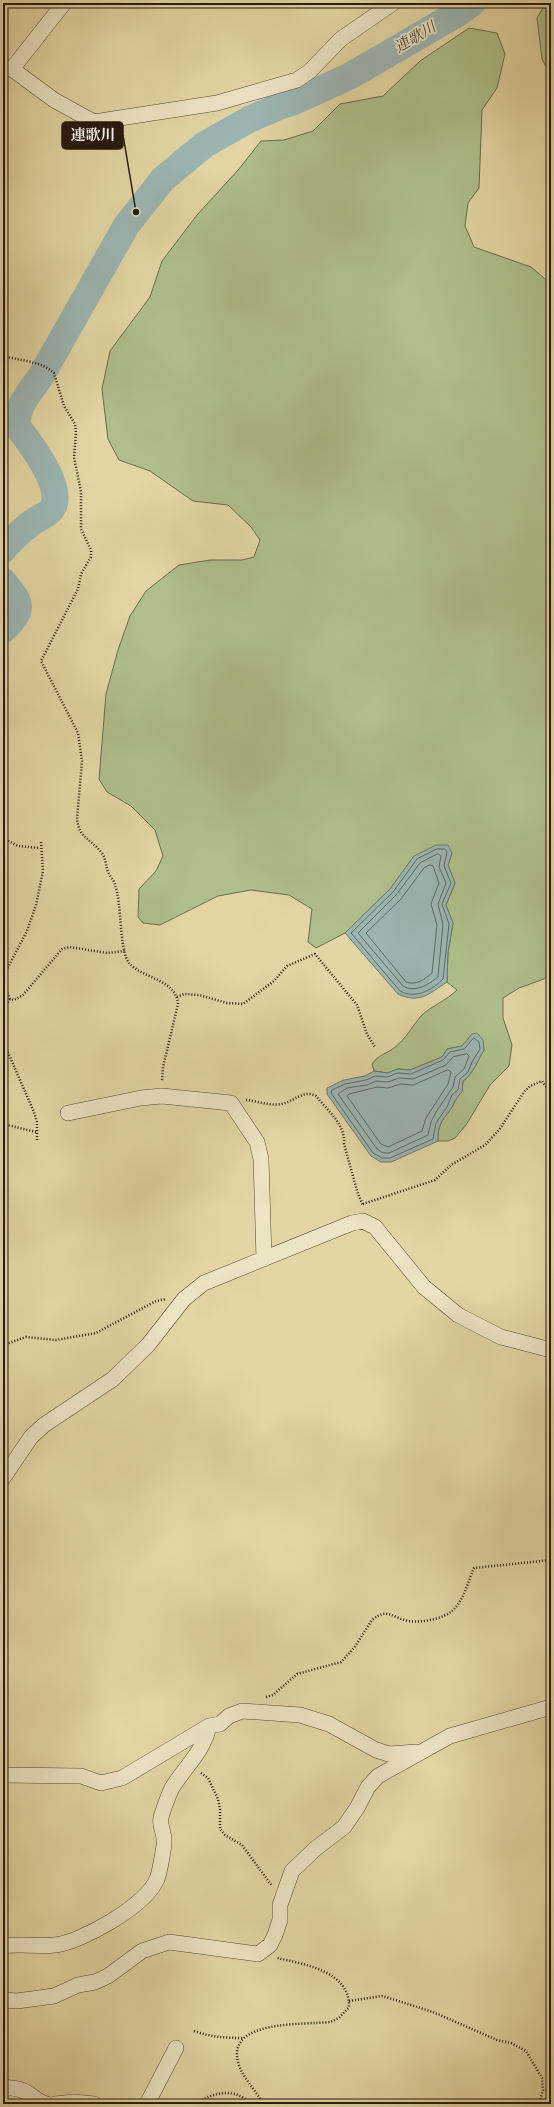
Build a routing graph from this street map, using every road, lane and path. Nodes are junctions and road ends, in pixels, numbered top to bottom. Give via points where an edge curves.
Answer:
1 (64, 3) edge
2 (393, 3) edge
3 (8, 69) edge
4 (3, 356) edge
5 (3, 838) edge
6 (41, 842) dead end
7 (40, 848) junction
8 (125, 951) junction
9 (177, 997) junction
10 (10, 999) junction
11 (3, 1010) edge
12 (3, 1041) edge
13 (375, 1047) dead end
14 (547, 1088) dead end
15 (162, 1096) junction
16 (231, 1103) junction
17 (68, 1113) dead end
18 (3, 1124) edge
19 (36, 1132) junction
20 (36, 1140) dead end
21 (363, 1204) junction
22 (363, 1221) junction
23 (264, 1259) junction
24 (184, 1299) junction
25 (3, 1345) edge
26 (551, 1350) edge
27 (3, 1478) edge
28 (551, 1560) edge
29 (551, 1707) edge
30 (242, 1711) junction
31 (209, 1726) junction
32 (423, 1752) junction
33 (191, 1763) junction
34 (3, 1775) edge
35 (280, 1905) junction
36 (3, 1946) edge
37 (258, 1954) junction
38 (3, 2000) edge
39 (349, 2001) junction
40 (194, 2031) dead end
41 (243, 2038) junction
42 (176, 2048) dead end
43 (3, 2087) edge
44 (47, 2104) edge
45 (55, 2104) edge
46 (94, 2104) edge
47 (147, 2104) edge
48 (194, 2104) edge
49 (251, 2104) edge
50 (263, 2104) edge
51 (539, 2104) edge

1 - 3 street
2 - 3 street via 341,39 310,71 297,80 217,103 94,122 54,100
4 - 8 path via 39,364 51,370 56,377 64,406 75,424 74,457 81,492 81,529 91,550 90,557 78,589 41,661 78,733 82,761 78,828 81,834 102,852 109,875 116,886
5 - 7 path via 18,846
6 - 7 path
7 - 10 path via 43,871 36,905 27,931 5,973 4,981
8 - 9 path via 130,964 167,985
8 - 10 path via 107,953 70,947 62,949 23,995 14,1000
9 - 13 path via 184,994 199,995 227,1003 243,1004 274,981 287,966 315,954 357,1005 367,1034
9 - 15 path via 178,1004 163,1067
10 - 11 path
12 - 19 path via 34,1112
14 - 21 path via 542,1081 530,1086 499,1130 485,1145 451,1165 435,1180
15 - 16 street
15 - 17 street
16 - 21 path via 238,1098 281,1104 305,1094 311,1093 316,1096 343,1129 344,1144
16 - 23 street via 257,1142 261,1159
18 - 19 path
19 - 20 path
21 - 22 path
22 - 23 street via 345,1225
22 - 26 street via 375,1228 424,1287 458,1315 501,1337
23 - 24 street via 204,1283
24 - 25 path via 156,1301 96,1333 56,1340 26,1337
24 - 27 street via 148,1345 113,1379 44,1425 31,1437
28 - 30 path via 474,1568 460,1600 447,1614 416,1621 408,1621 391,1614 377,1616 348,1657 341,1662 297,1674 273,1695 250,1703
29 - 32 street via 450,1736
30 - 31 street via 229,1716 220,1724
30 - 32 street via 300,1715 329,1724 376,1750 389,1754
31 - 33 street via 206,1739
31 - 34 street via 111,1782 101,1783 75,1776
32 - 35 street via 378,1776 344,1827 292,1871
33 - 35 path via 213,1786 220,1809 220,1829 242,1846 263,1872
33 - 36 street via 172,1789 161,1815 159,1824 165,1841 157,1878 148,1893 119,1915 85,1936 68,1943
35 - 37 street via 280,1920 275,1935 270,1945
37 - 38 street via 169,1942 142,1951 108,1976 95,1982 78,1985 54,1996 17,2001
37 - 39 path via 326,1972 345,1988
39 - 41 path via 345,2013 330,2022 256,2030
39 - 51 path via 382,1996 434,2012 526,2051 542,2078 543,2090
40 - 41 path via 208,2036
41 - 50 path via 237,2052 238,2062
42 - 47 street
43 - 44 street via 14,2087
45 - 46 street
48 - 49 path via 211,2095 235,2092

